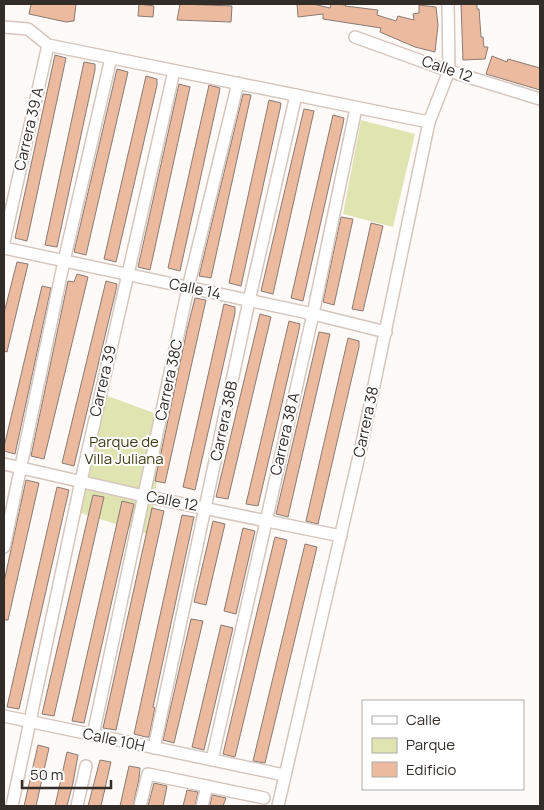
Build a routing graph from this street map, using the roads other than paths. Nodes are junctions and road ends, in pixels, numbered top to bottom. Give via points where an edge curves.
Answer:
1 (448, 4) edge
2 (4, 26) edge
3 (355, 37) dead end
4 (48, 45) junction
5 (111, 58) junction
6 (174, 71) junction
7 (449, 71) junction
8 (238, 84) junction
9 (296, 95) junction
10 (540, 99) edge
11 (356, 108) junction
12 (428, 122) junction
13 (4, 242) edge
14 (4, 248) edge
15 (64, 261) junction
16 (128, 275) junction
17 (188, 288) junction
18 (250, 301) junction
19 (313, 314) junction
20 (386, 332) junction
21 (4, 464) edge
22 (22, 468) junction
23 (80, 482) junction
24 (144, 496) junction
25 (205, 508) junction
26 (266, 520) junction
27 (341, 536) junction
28 (4, 547) edge
29 (4, 716) edge
30 (29, 722) junction
31 (92, 735) junction
32 (154, 748) junction
33 (212, 760) junction
34 (86, 766) dead end
35 (284, 775) junction
36 (207, 786) junction
37 (264, 798) dead end
38 (12, 806) edge
39 (77, 806) edge
40 (140, 806) edge
41 (202, 806) edge
42 (278, 806) edge

1 - 7 street
2 - 4 street via 28,29
3 - 7 street, Calle 12
4 - 5 street
4 - 13 street, Carrera 39 A
5 - 6 street
5 - 15 street
6 - 8 street
6 - 16 street, Carrera 39
7 - 10 street, Calle 12
7 - 12 street, Carrera 38
8 - 9 street
8 - 17 street, Carrera 38C
9 - 11 street
9 - 18 street, Carrera 38B
11 - 12 street
11 - 19 street, Carrera 38 A
12 - 20 street, Carrera 38
14 - 15 street, Calle 14
15 - 16 street, Calle 14
15 - 22 street
16 - 17 street, Calle 14
16 - 23 street, Carrera 39
17 - 18 street, Calle 14
17 - 24 street, Carrera 38C
18 - 19 street, Calle 14
18 - 25 street, Carrera 38B
19 - 20 street, Calle 14
19 - 26 street, Carrera 38 A
20 - 27 street, Carrera 38
21 - 22 street, Calle 12
22 - 23 street, Calle 12
22 - 28 street
23 - 24 street, Calle 12
23 - 30 street, Carrera 39
24 - 25 street, Calle 12
24 - 31 street, Carrera 38C
25 - 26 street, Calle 12
25 - 32 street, Carrera 38B
26 - 27 street, Calle 12
26 - 33 street, Carrera 38 A
27 - 35 street, Carrera 38
29 - 30 street, Calle 10H
30 - 31 street, Calle 10H
30 - 38 street, Carrera 39
31 - 32 street, Calle 10H
32 - 33 street, Calle 10H
33 - 35 street, Calle 10H
34 - 39 street
35 - 42 street, Carrera 38
36 - 37 street
36 - 40 street via 148,774
36 - 41 street

